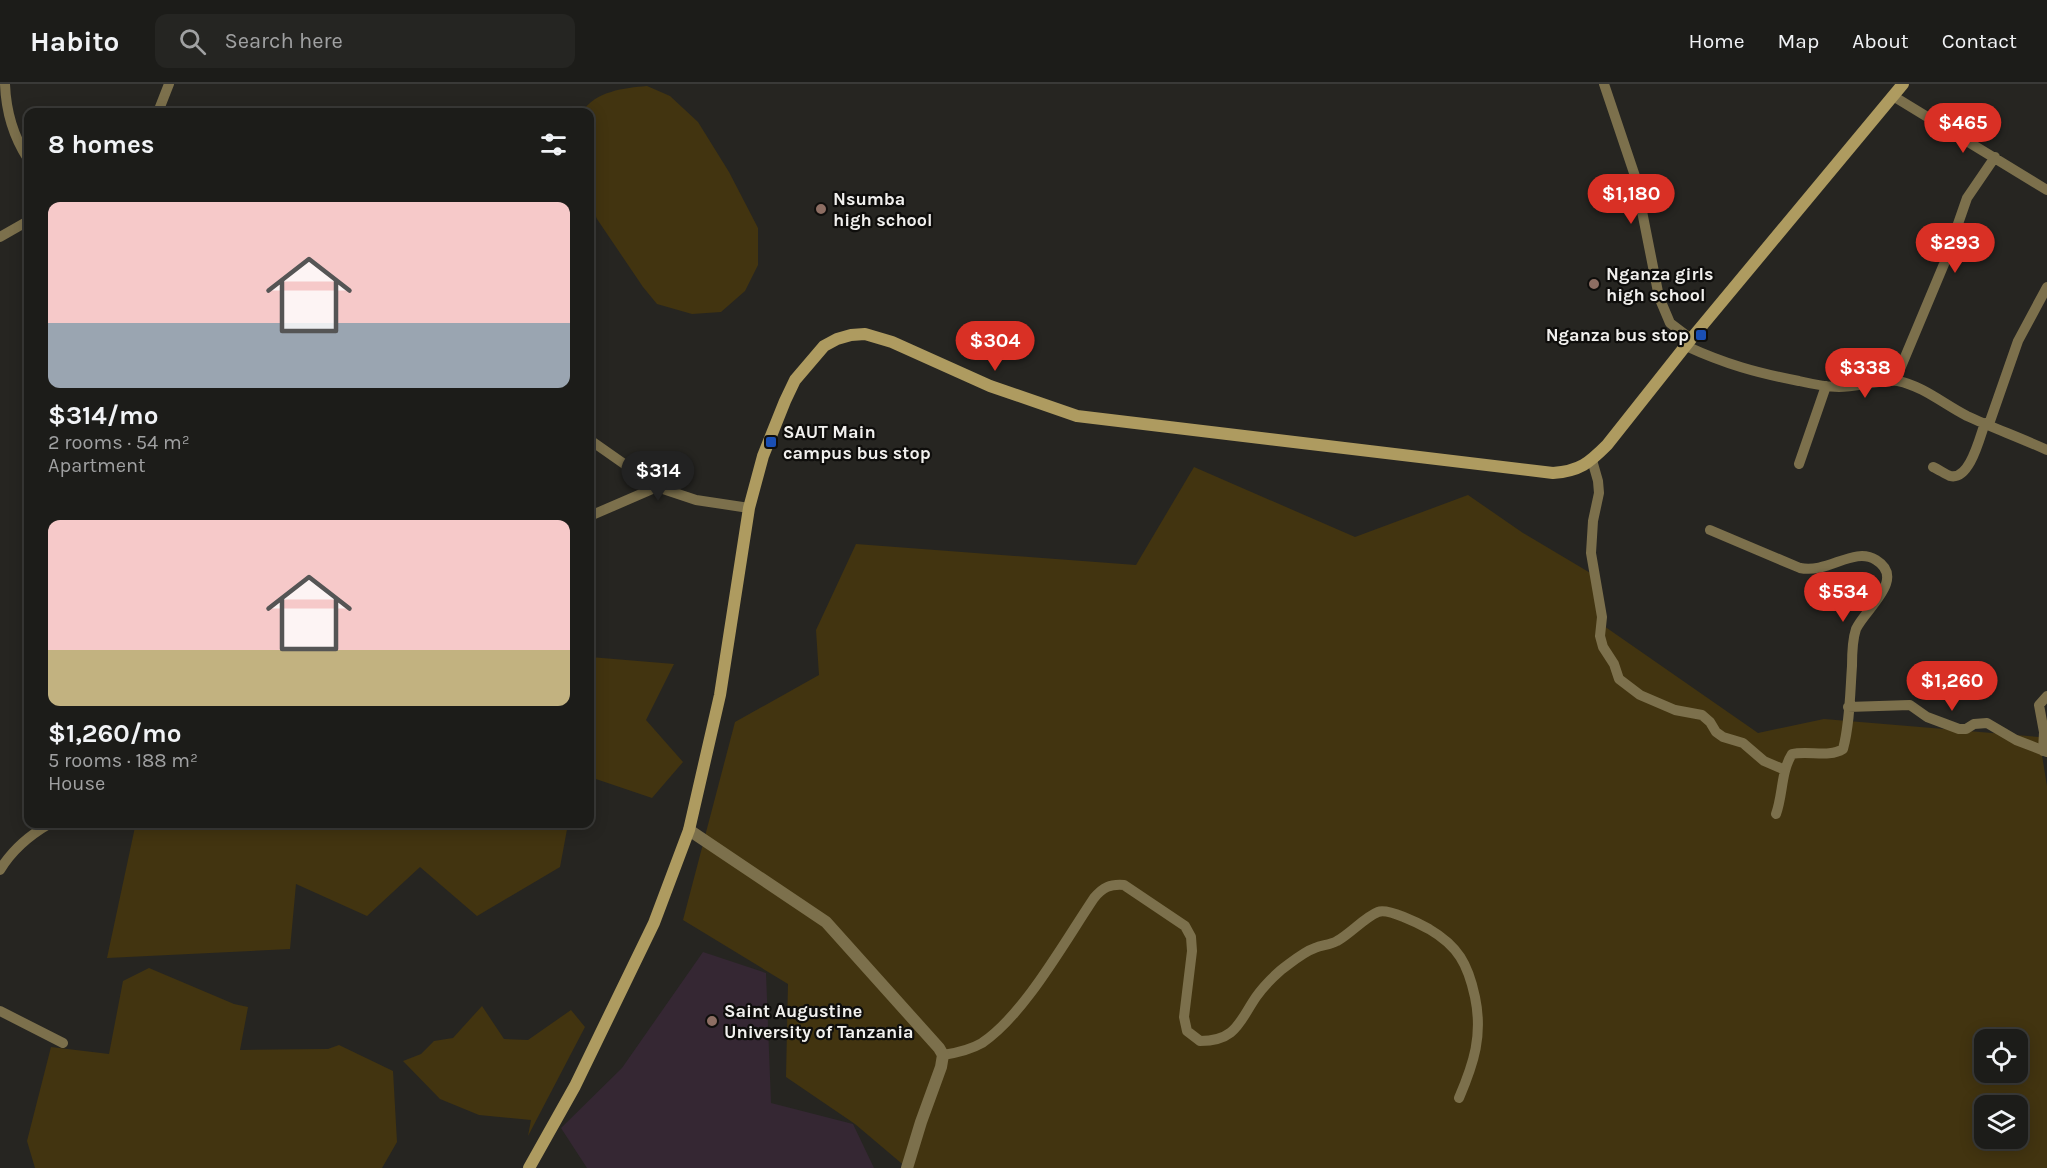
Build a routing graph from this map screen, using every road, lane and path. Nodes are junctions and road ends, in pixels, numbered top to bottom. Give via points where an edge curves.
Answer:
1 (5, 84) edge
2 (169, 84) edge
3 (1604, 84) edge
4 (1903, 84) edge
5 (1893, 96) junction
6 (160, 108) edge
7 (24, 152) edge
8 (1995, 157) junction
9 (2047, 190) edge
10 (24, 223) edge
11 (0, 237) edge
12 (2047, 287) edge
13 (1688, 342) junction
14 (1895, 381) junction
15 (1826, 386) junction
16 (1987, 423) junction
17 (594, 443) edge
18 (2047, 450) edge
19 (1592, 460) junction
20 (1799, 464) dead end
21 (1933, 467) dead end
22 (657, 487) junction
23 (749, 508) junction
24 (594, 514) edge
25 (1710, 530) dead end
26 (2047, 696) edge
27 (1848, 707) junction
28 (2045, 752) edge
29 (1785, 770) junction
30 (1776, 814) dead end
31 (43, 828) edge
32 (689, 830) junction
33 (0, 870) edge
34 (0, 1011) edge
35 (63, 1043) dead end
36 (943, 1055) junction
37 (1458, 1098) dead end
38 (529, 1168) edge
39 (907, 1168) edge

1 - 7 street via 10,119
2 - 6 street
3 - 13 street via 1635,176 1659,297 1670,323
4 - 5 main road
5 - 8 street
5 - 13 main road
8 - 9 street
8 - 14 street via 1967,198
10 - 11 street
12 - 16 street via 2018,341
13 - 15 street via 1743,369
13 - 19 main road
14 - 15 street
14 - 16 street via 1916,387
15 - 20 street
16 - 18 street
16 - 21 street via 1968,468 1951,476
17 - 22 street
19 - 23 main road via 1570,472 1553,473 1077,416 990,386 892,342 858,334 824,346 795,380 775,424
19 - 29 street via 1599,493 1591,553 1602,617 1600,636 1619,679 1640,695 1675,710 1702,715 1723,737 1743,743 1764,761
22 - 23 street via 696,500
22 - 24 street
23 - 32 main road via 720,695
25 - 27 street via 1809,570 1857,556 1868,556 1882,565 1888,580 1853,639
26 - 28 street via 2039,705
27 - 28 street via 1910,705 1927,717 1959,729 1987,723
27 - 29 street via 1843,749 1835,753 1792,754
29 - 30 street
31 - 33 street via 20,844
32 - 36 street via 826,922
32 - 38 main road via 654,923 575,1086
34 - 35 street
36 - 37 street via 963,1052 1001,1028 1028,996 1094,898 1102,888 1113,884 1124,885 1185,926 1192,951 1184,1017 1187,1032 1200,1041 1218,1040 1233,1032 1279,972 1314,948 1335,942 1380,911 1422,925 1446,939 1467,966 1478,1008 1472,1067
36 - 39 street

